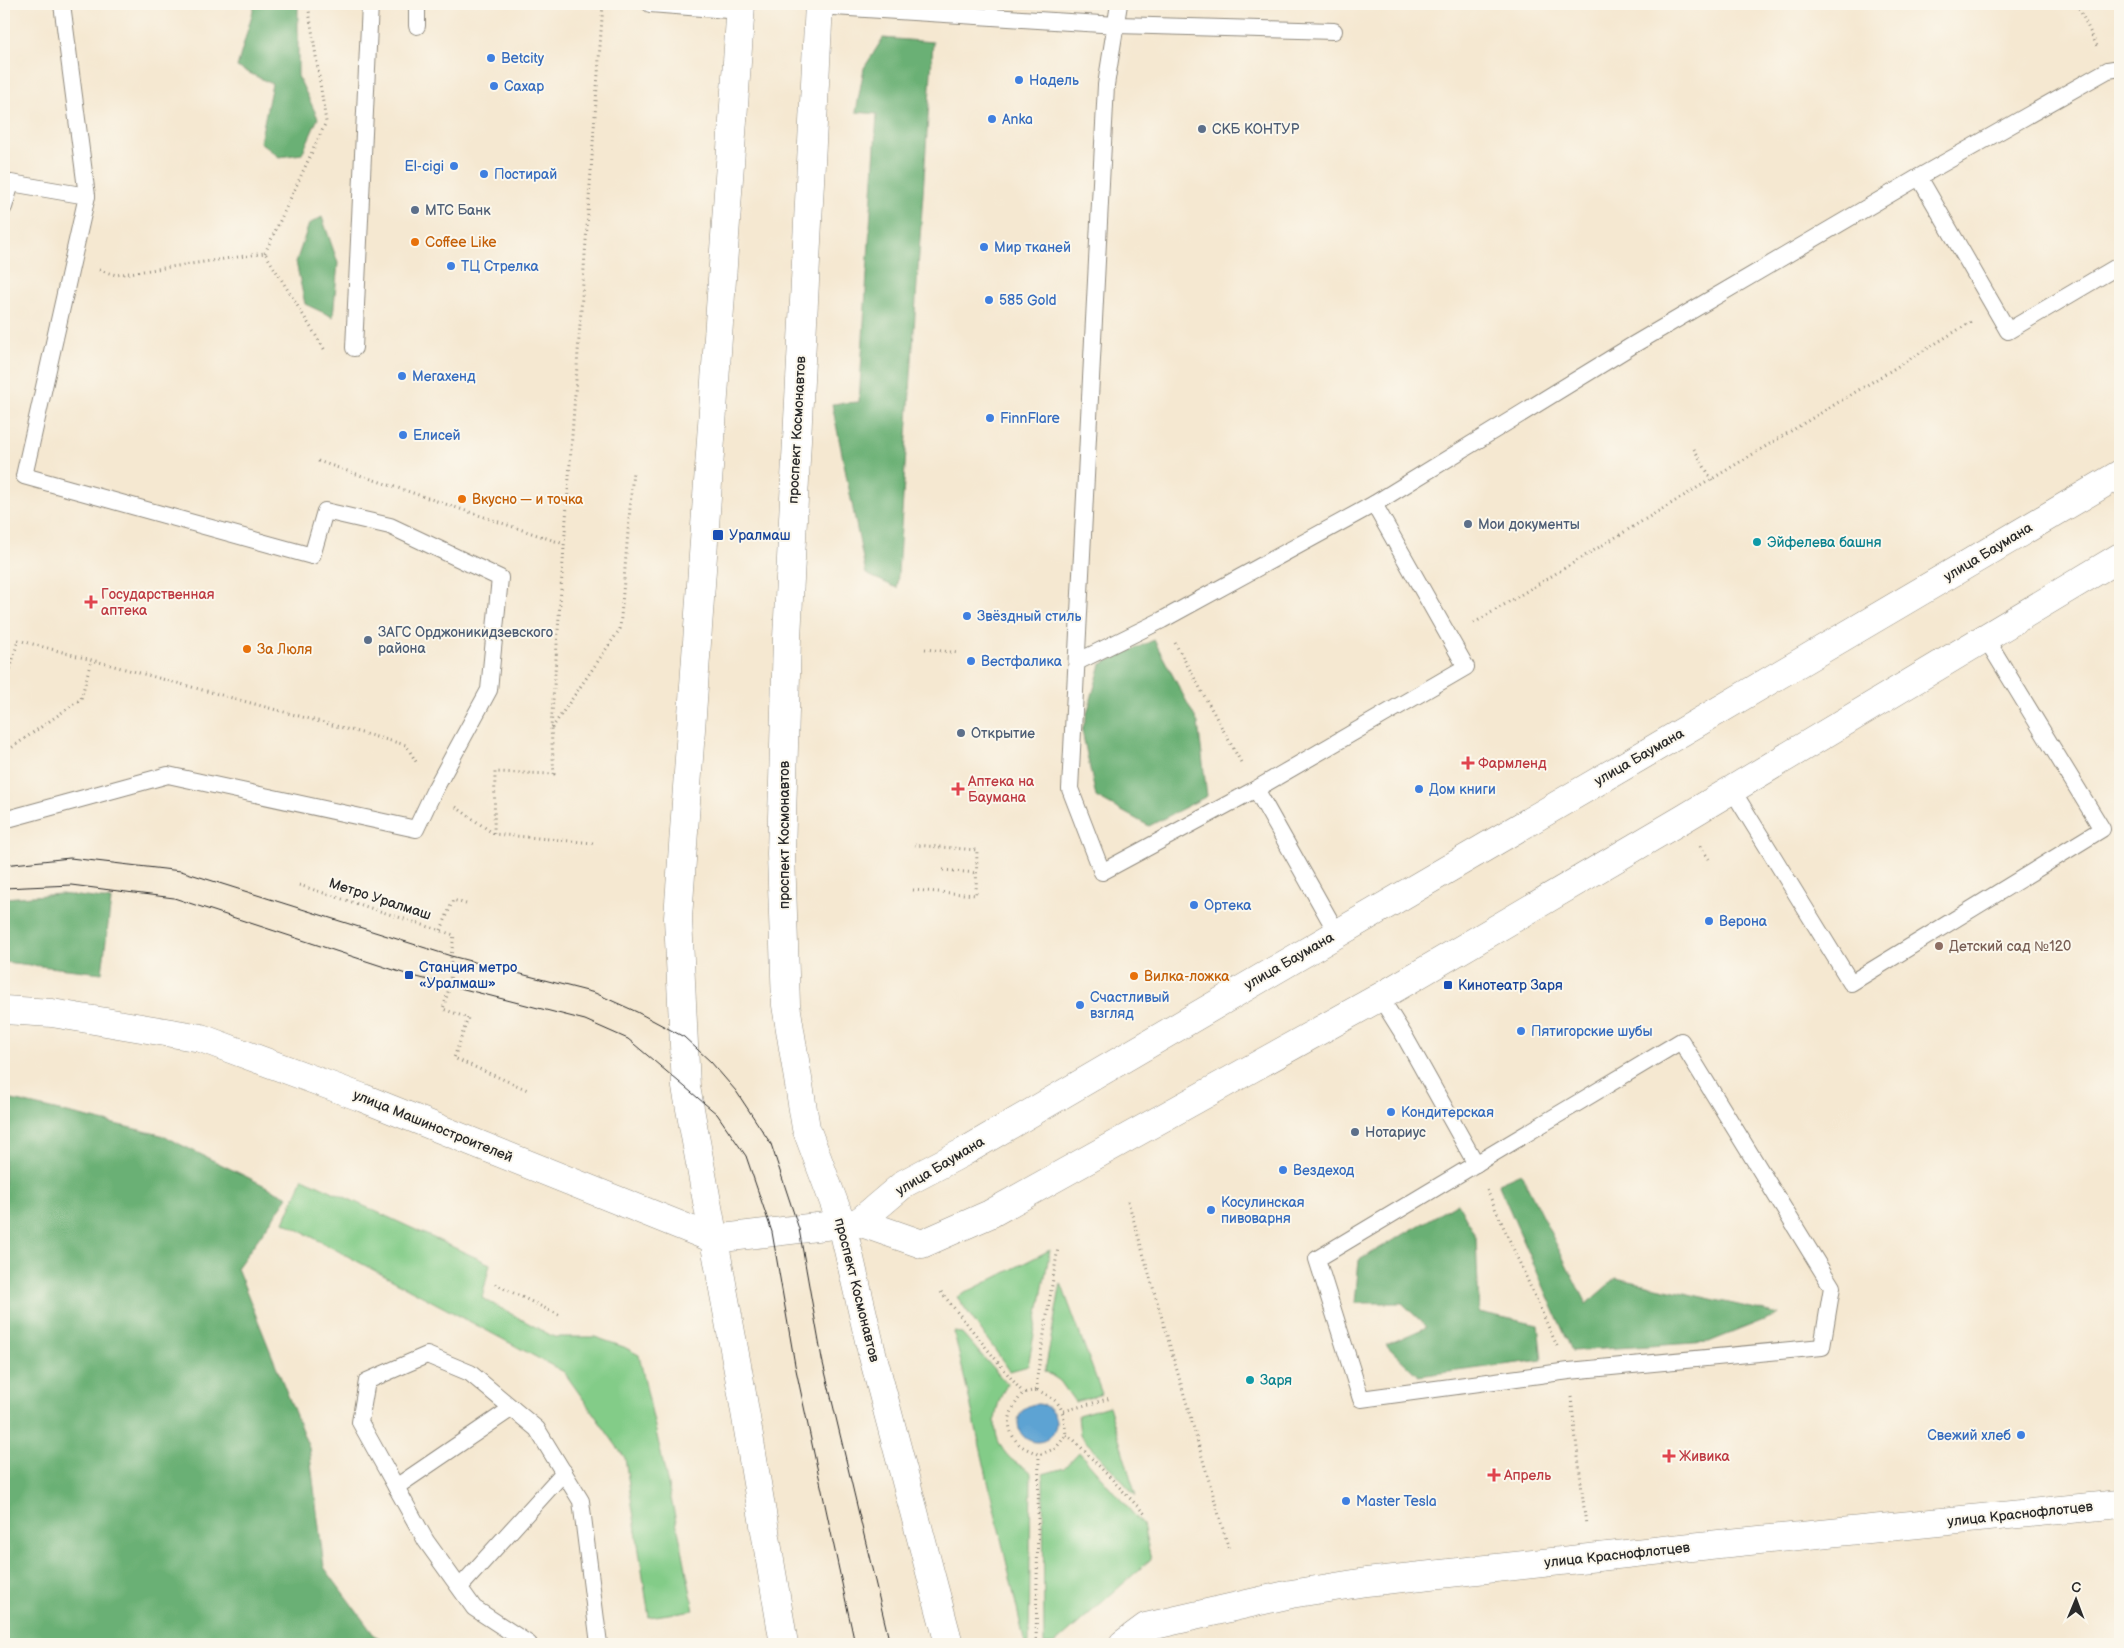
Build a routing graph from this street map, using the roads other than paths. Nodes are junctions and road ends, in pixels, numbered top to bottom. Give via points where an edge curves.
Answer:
1 (62, 4) edge
2 (370, 4) edge
3 (418, 4) edge
4 (650, 4) edge
5 (1119, 4) edge
6 (818, 5) edge
7 (741, 7) edge
8 (1117, 25) junction
9 (417, 26) dead end
10 (1334, 31) dead end
11 (2114, 69) edge
12 (1919, 177) junction
13 (87, 196) junction
14 (4, 207) edge
15 (2120, 266) edge
16 (354, 348) dead end
17 (2120, 474) edge
18 (1374, 504) junction
19 (2120, 557) edge
20 (1985, 637) junction
21 (1077, 662) junction
22 (1732, 788) junction
23 (1256, 789) junction
24 (4, 820) edge
25 (1337, 933) junction
26 (1380, 996) junction
27 (4, 1010) edge
28 (1476, 1164) junction
29 (851, 1223) junction
30 (714, 1239) junction
31 (512, 1408) junction
32 (564, 1472) junction
33 (396, 1487) junction
34 (2120, 1504) edge
35 (460, 1587) junction
36 (529, 1644) edge
37 (599, 1644) edge
38 (784, 1644) edge
39 (949, 1644) edge
40 (1123, 1644) edge

1 - 13 lane
2 - 16 lane
3 - 9 lane
4 - 7 lane
5 - 8 lane
6 - 8 lane
6 - 29 main road, проспект Космонавтов via 788,628 781,854 786,1005 806,1128
7 - 30 main road via 678,918 686,1087
8 - 10 lane
8 - 21 lane via 1106,85
11 - 12 lane
12 - 15 lane via 2008,331
12 - 18 lane via 1633,345
13 - 14 lane via 11,183
13 - 24 lane via 24,476 312,556 324,511 390,526 500,578 489,690 416,829 168,775
17 - 25 main road, улица Баумана
18 - 21 lane via 1162,620
18 - 23 lane via 1466,667
19 - 20 main road
20 - 22 main road
20 - 22 lane via 2102,829 1850,982
21 - 23 lane via 1070,789 1102,872
22 - 26 main road
23 - 25 lane
25 - 29 main road, улица Баумана via 905,1183
26 - 28 lane
26 - 29 main road via 990,1214 922,1244
27 - 30 main road, улица Машиностроителей via 52,1013 201,1038 362,1098
28 - 28 lane via 1317,1259 1361,1398 1568,1371 1822,1347 1832,1287 1681,1041
29 - 30 main road, улица Машиностроителей
29 - 39 main road, проспект Космонавтов via 871,1349
30 - 38 main road
31 - 32 lane via 537,1429
31 - 33 lane
31 - 33 lane via 470,1372 427,1354 367,1381 360,1422
32 - 35 lane
32 - 37 lane via 581,1501
33 - 35 lane via 426,1541
34 - 40 main road, улица Краснофлотцев via 1366,1582 1292,1594 1146,1627
35 - 36 lane via 474,1608

